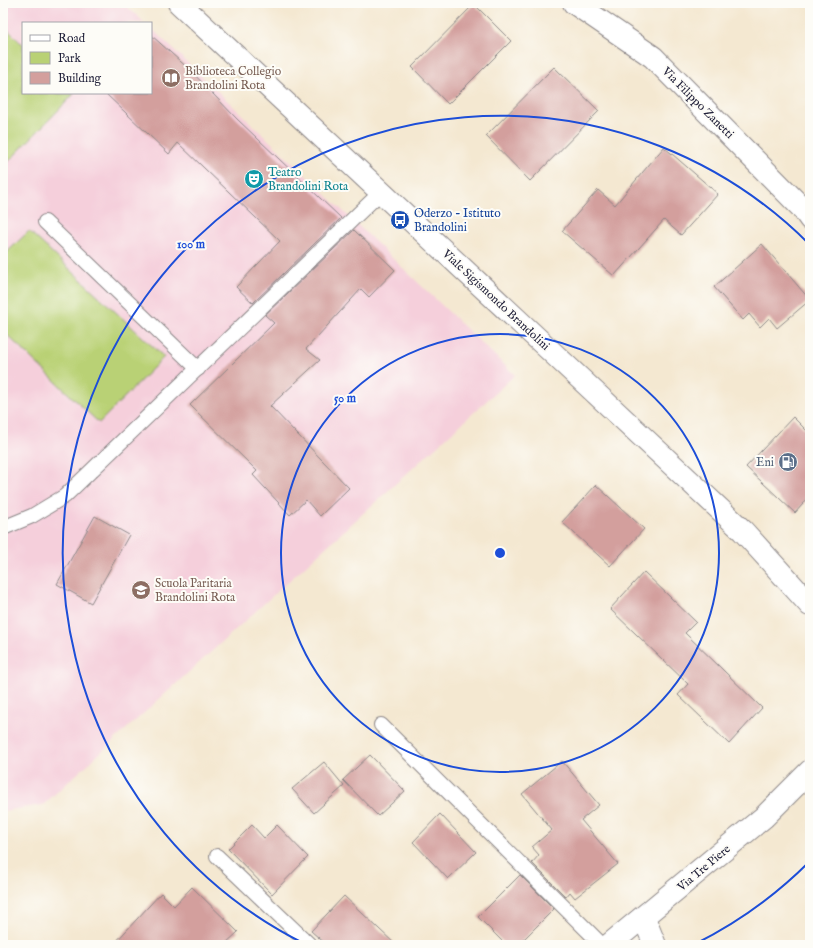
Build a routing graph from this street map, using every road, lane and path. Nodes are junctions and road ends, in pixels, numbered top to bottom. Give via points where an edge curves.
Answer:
1 (179, 3) edge
2 (574, 3) edge
3 (382, 192) junction
4 (810, 219) edge
5 (45, 222) dead end
6 (198, 370) junction
7 (3, 528) edge
8 (743, 531) junction
9 (810, 583) edge
10 (810, 605) edge
11 (381, 725) dead end
12 (810, 771) edge
13 (810, 787) edge
14 (764, 817) junction
15 (218, 856) dead end
16 (644, 918) junction
17 (310, 945) edge
18 (602, 945) edge
19 (609, 945) edge
20 (655, 945) edge

1 - 3 main road, Viale Sigismondo Brandolini
2 - 4 main road, Via Filippo Zanetti via 653,57
3 - 6 lane
3 - 8 main road, Viale Sigismondo Brandolini
5 - 6 lane
6 - 7 lane via 65,496 32,516
8 - 9 main road, Viale Sigismondo Brandolini
8 - 10 main road, Viale Sigismondo Brandolini
11 - 18 lane
12 - 14 main road, Via Tre Piere
13 - 14 main road, Via Tre Piere
14 - 16 main road, Via Tre Piere
15 - 17 lane
16 - 19 main road, Via Tre Piere
16 - 20 main road

